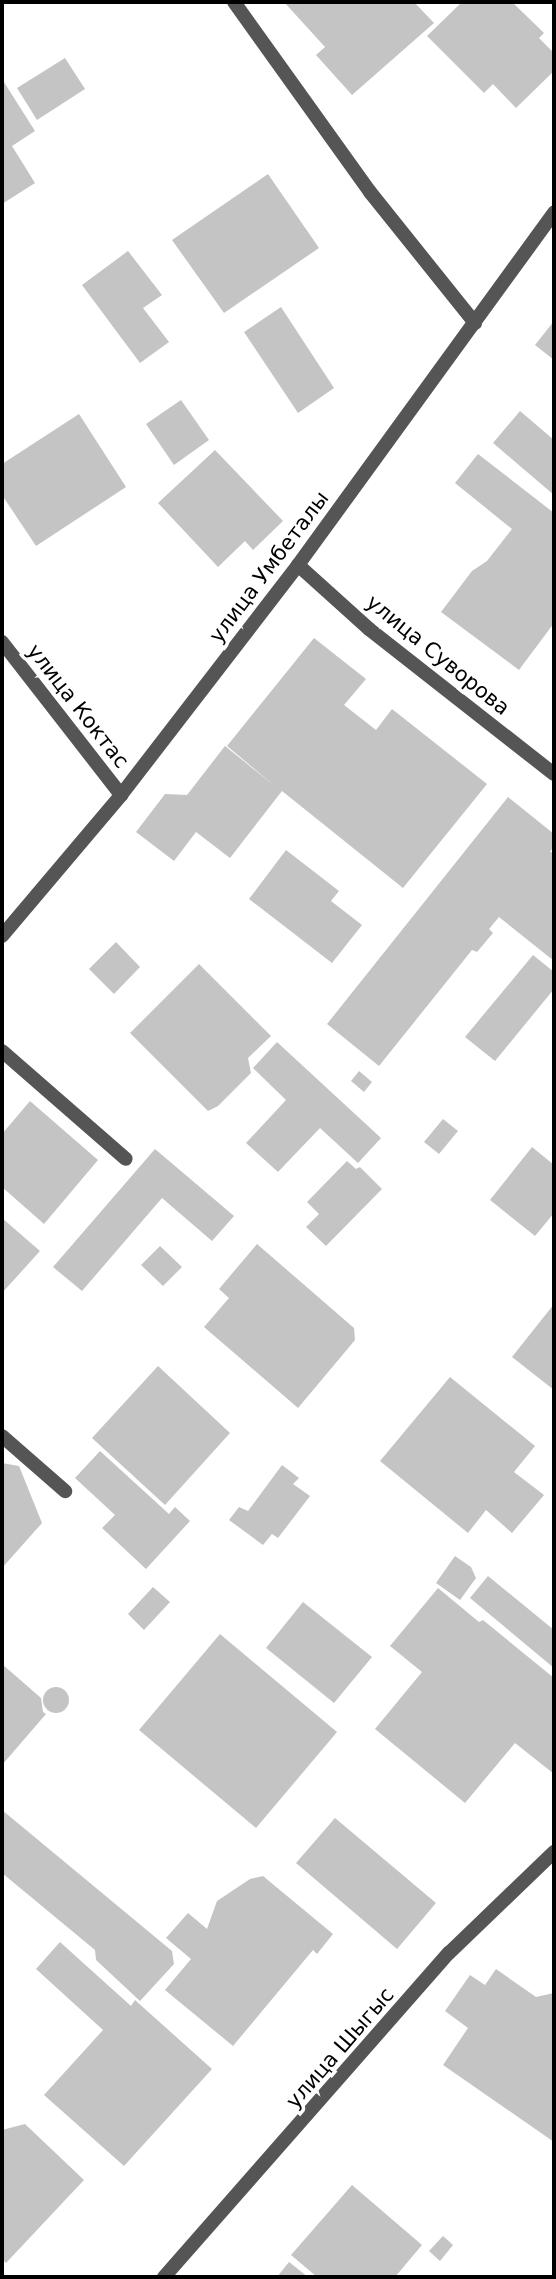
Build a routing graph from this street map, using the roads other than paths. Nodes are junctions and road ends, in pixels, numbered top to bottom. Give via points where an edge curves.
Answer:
1 (233, 2) edge
2 (554, 212) edge
3 (475, 323) junction
4 (298, 565) junction
5 (2, 642) edge
6 (554, 774) edge
7 (121, 795) junction
8 (2, 936) edge
9 (2, 1051) edge
10 (126, 1159) dead end
11 (2, 1437) edge
12 (65, 1491) dead end
13 (554, 1852) edge
14 (164, 2277) edge

1 - 3 street via 370,192
2 - 3 street, улица Умбеталы
3 - 4 street, улица Умбеталы
4 - 6 street, улица Суворова via 369,629
4 - 7 street, улица Умбеталы
5 - 7 street, улица Коктас
7 - 8 street, улица Умбеталы
9 - 10 street
11 - 12 street
13 - 14 street, улица Шыгыс via 449,1953

